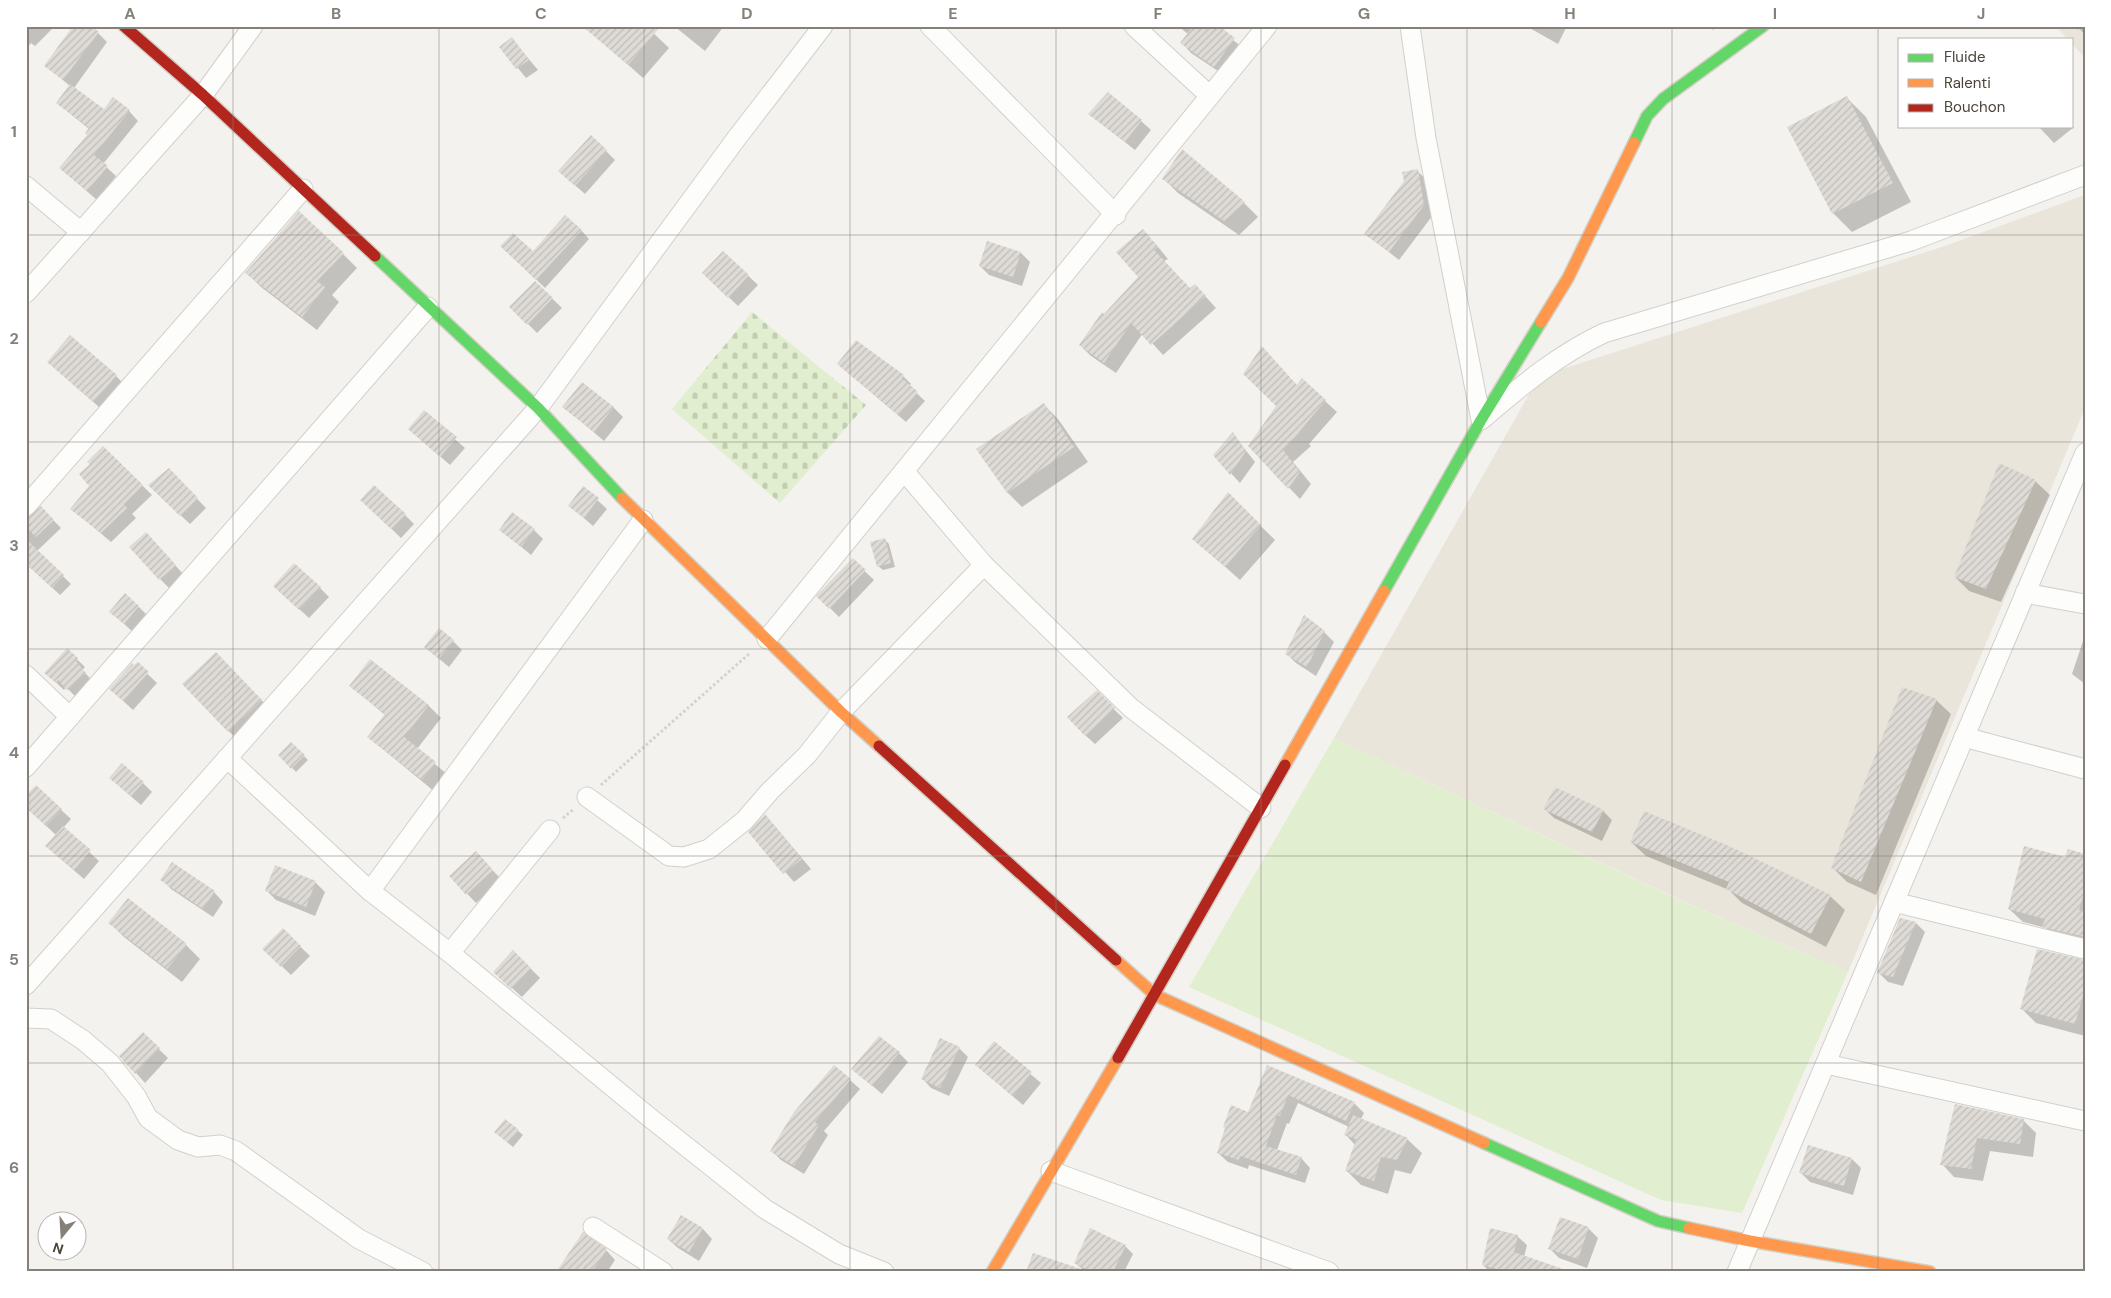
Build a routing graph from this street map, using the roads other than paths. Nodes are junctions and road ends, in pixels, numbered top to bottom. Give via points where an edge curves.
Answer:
1 (124, 26) edge
2 (253, 26) edge
3 (823, 26) edge
4 (930, 26) edge
5 (1134, 26) edge
6 (1267, 26) edge
7 (1410, 26) edge
8 (1763, 26) edge
9 (203, 95) junction
10 (1210, 96) junction
11 (2085, 175) edge
12 (26, 186) edge
13 (303, 189) junction
14 (1116, 215) junction
15 (80, 232) junction
16 (26, 293) edge
17 (428, 307) junction
18 (538, 408) junction
19 (1481, 420) junction
20 (2085, 453) edge
21 (904, 471) junction
22 (26, 506) edge
23 (643, 520) junction
24 (984, 565) junction
25 (2025, 593) junction
26 (2085, 604) edge
27 (767, 639) junction
28 (26, 675) edge
29 (842, 712) junction
30 (70, 717) junction
31 (1964, 737) junction
32 (227, 758) junction
33 (26, 767) edge
34 (2085, 769) edge
35 (587, 797) road end
36 (1261, 808) junction
37 (550, 830) road end
38 (370, 891) junction
39 (1894, 902) junction
40 (2085, 949) edge
41 (450, 953) junction
42 (26, 985) edge
43 (1155, 995) junction
44 (26, 1018) edge
45 (1826, 1064) junction
46 (2085, 1121) edge
47 (1051, 1171) junction
48 (593, 1226) dead end
49 (1750, 1241) junction
50 (423, 1272) edge
51 (663, 1272) edge
52 (884, 1272) edge
53 (992, 1272) edge
54 (1329, 1272) edge
55 (1737, 1272) edge
56 (1930, 1272) edge

1 - 9 street
2 - 9 street
3 - 18 street
4 - 14 street
5 - 10 street
6 - 10 street
7 - 19 street via 1426,138
8 - 19 street via 1663,99 1648,116 1568,278
9 - 13 street
9 - 15 street
10 - 14 street
11 - 19 street via 1920,238 1604,333 1578,345 1537,372
12 - 15 street
13 - 17 street
13 - 22 street
14 - 21 street
15 - 16 street
17 - 18 street
17 - 30 street
18 - 23 street
18 - 32 street
19 - 36 street
20 - 25 street
21 - 24 street
21 - 27 street
23 - 27 street
23 - 38 street
24 - 29 street
24 - 36 street via 1131,708
25 - 26 street
25 - 31 street
27 - 29 street
28 - 30 street
29 - 35 street via 807,755 744,821 709,849 684,857 669,856
29 - 43 street
30 - 33 street
31 - 34 street
31 - 39 street
32 - 38 street
32 - 42 street
36 - 43 street
37 - 41 street
38 - 41 street
39 - 40 street
39 - 45 street
41 - 52 street via 765,1209 839,1254
43 - 47 street
43 - 49 street via 1658,1221
44 - 50 street via 51,1019 83,1040 110,1062 148,1118 178,1140 198,1147 220,1145 236,1151 359,1239
45 - 46 street
45 - 49 street
47 - 53 street
47 - 54 street
48 - 51 street
49 - 55 street
49 - 56 street

